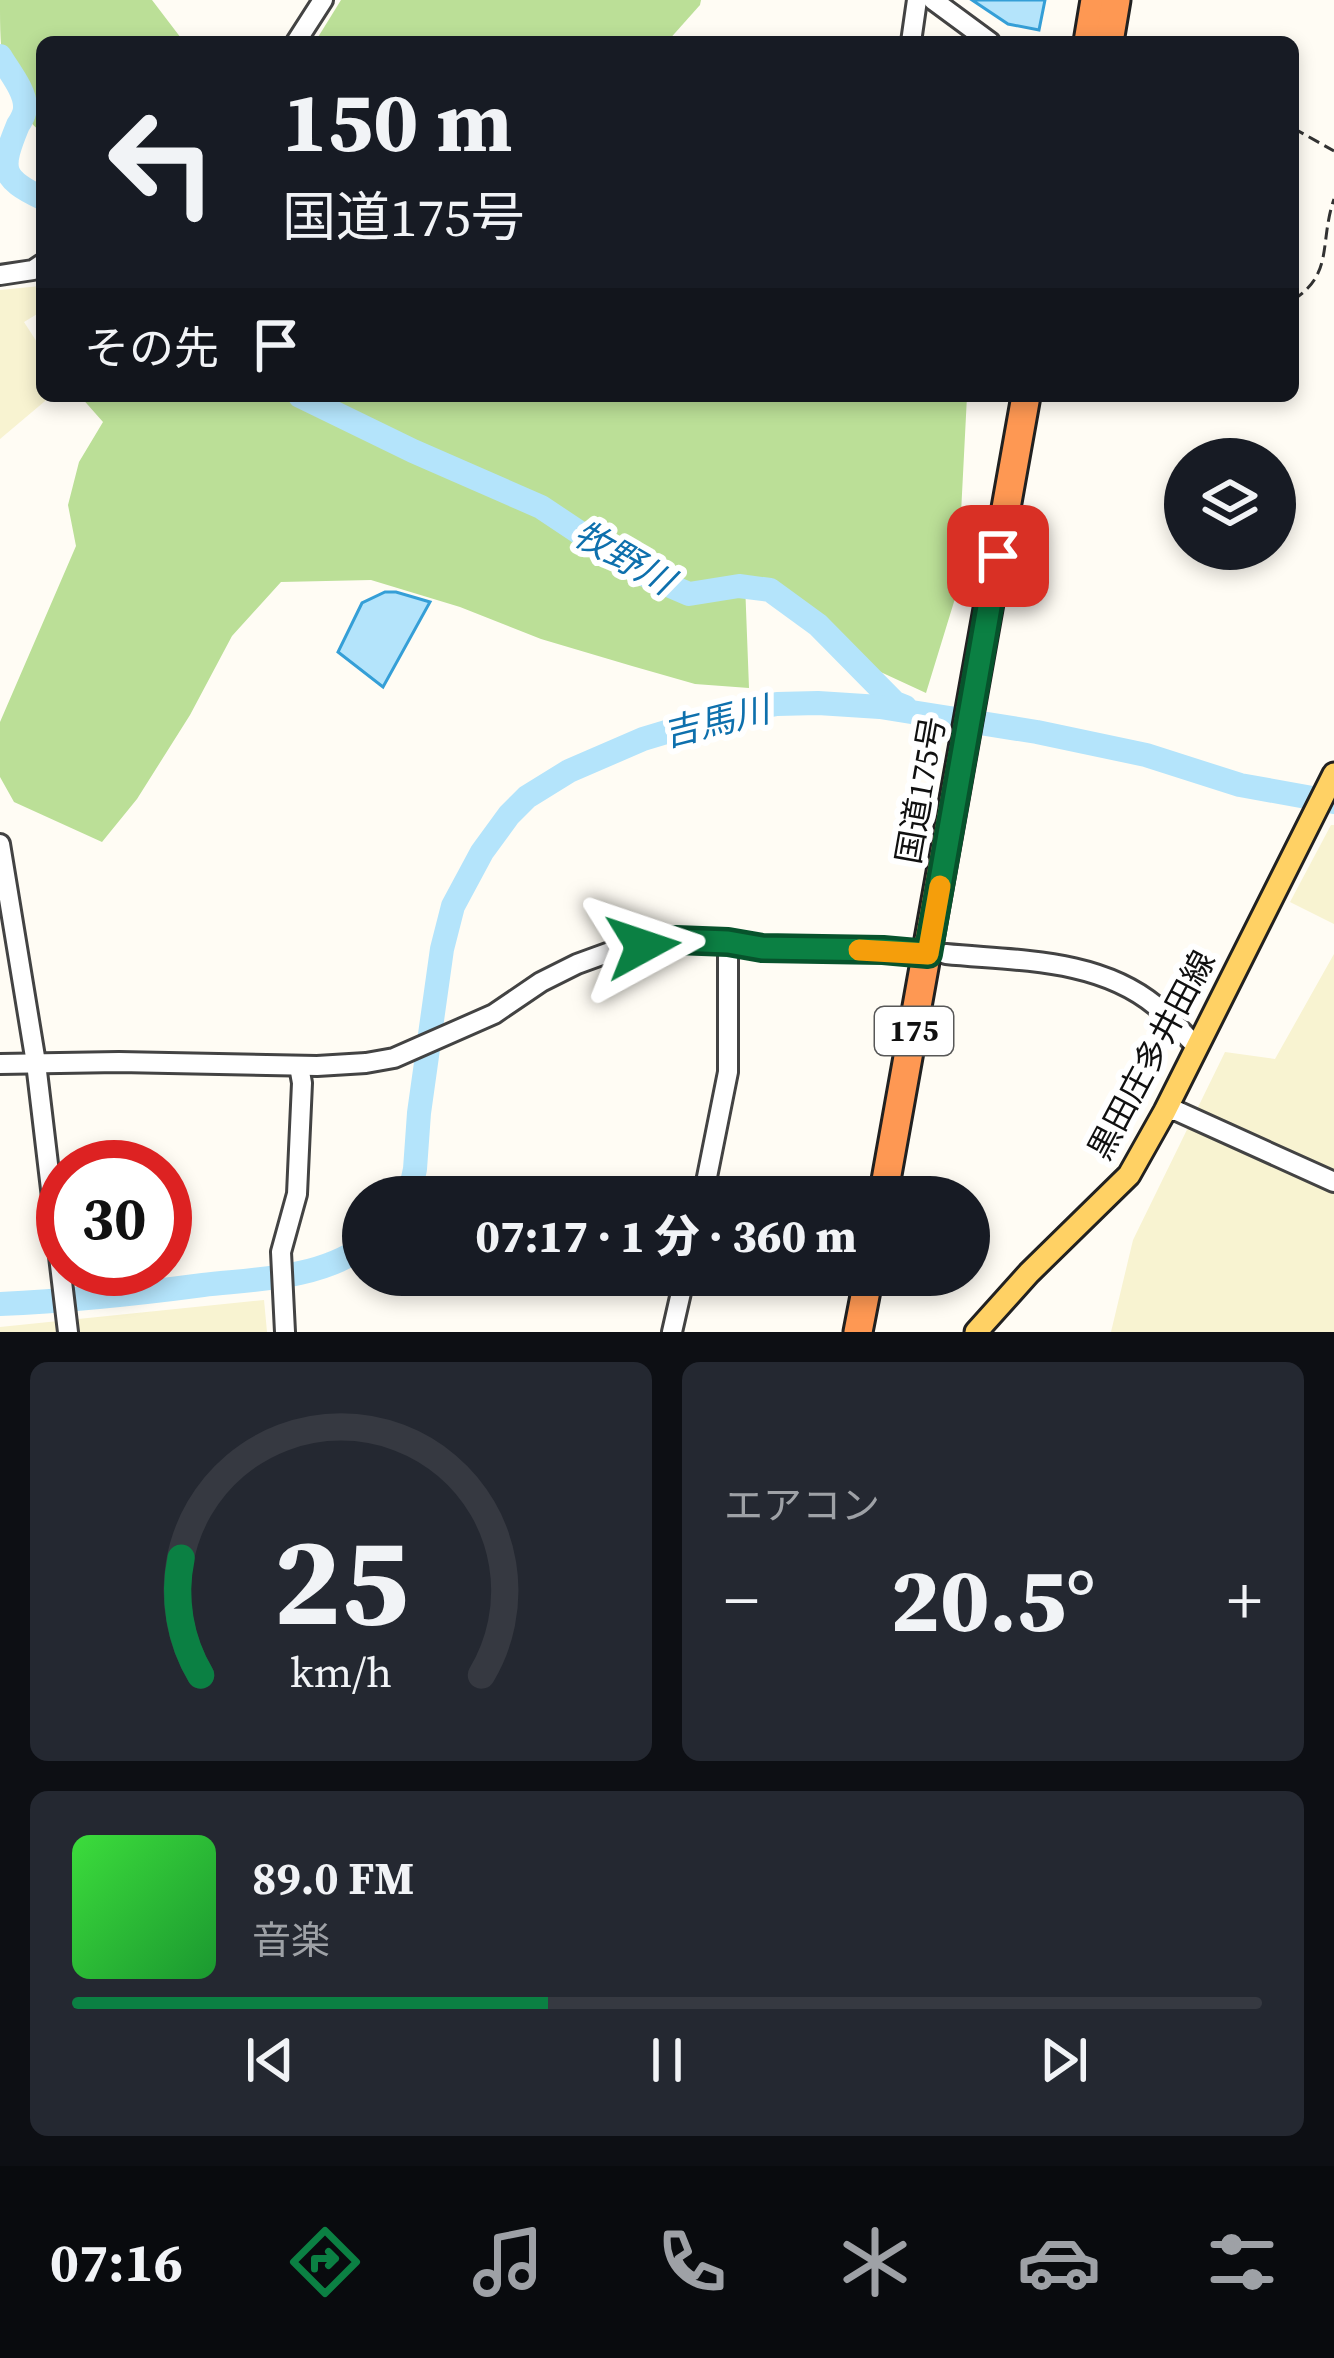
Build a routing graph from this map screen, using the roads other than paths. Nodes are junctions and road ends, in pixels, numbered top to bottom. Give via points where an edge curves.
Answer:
1 (323, 0) edge
2 (917, 0) edge
3 (933, 0) edge
4 (1095, 0) edge
5 (1116, 0) edge
6 (300, 36) edge
7 (912, 36) edge
8 (982, 36) edge
9 (1089, 36) edge
10 (1109, 36) edge
11 (36, 268) edge
12 (0, 275) edge
13 (1025, 402) edge
14 (1044, 402) edge
15 (993, 637) junction
16 (1330, 781) edge
17 (0, 844) edge
18 (728, 942) junction
19 (937, 954) junction
20 (1196, 1046) junction
21 (36, 1063) junction
22 (0, 1064) edge
23 (299, 1066) junction
24 (1165, 1111) junction
25 (708, 1176) edge
26 (888, 1176) edge
27 (905, 1176) edge
28 (1334, 1182) edge
29 (680, 1296) edge
30 (865, 1296) edge
31 (884, 1296) edge
32 (284, 1327) edge
33 (68, 1332) edge
34 (672, 1332) edge
35 (859, 1332) edge
36 (878, 1332) edge
37 (976, 1332) edge

1 - 6 street
2 - 7 street
3 - 8 street
4 - 9 highway
5 - 10 highway
11 - 12 street
13 - 15 highway, 国道175号 / 175
14 - 15 highway, 国道175号 / 175
15 - 19 highway, 国道175号 / 175
16 - 20 main road, 黒田庄多井田線
17 - 21 street
18 - 19 street
18 - 23 street via 676,940 610,952 403,1054
18 - 25 street via 728,1072
19 - 20 street via 1096,974 1155,1005
19 - 26 highway, 国道175号 / 175
19 - 27 highway, 国道175号 / 175
20 - 24 main road, 黒田庄多井田線
21 - 22 street
21 - 23 street
21 - 33 street
23 - 32 street via 297,1194 281,1252
24 - 28 street
24 - 37 main road, 黒田庄多井田線 via 1129,1175
29 - 34 street
30 - 35 highway
31 - 36 highway

